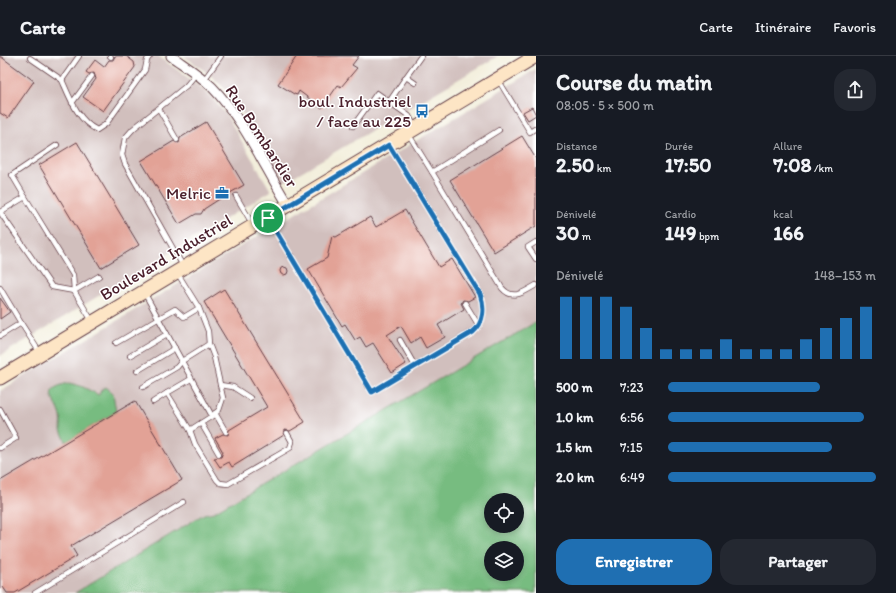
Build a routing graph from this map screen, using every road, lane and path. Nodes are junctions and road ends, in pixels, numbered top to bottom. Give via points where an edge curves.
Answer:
1 (79, 56) edge
2 (150, 56) edge
3 (171, 56) edge
4 (221, 56) edge
5 (421, 56) edge
6 (536, 56) edge
7 (30, 58) dead end
8 (196, 74) junction
9 (92, 76) dead end
10 (406, 77) junction
11 (498, 79) junction
12 (62, 80) junction
13 (204, 80) junction
14 (415, 83) dead end
15 (389, 102) junction
16 (72, 103) junction
17 (159, 109) junction
18 (353, 126) dead end
19 (536, 128) edge
20 (499, 130) dead end
21 (412, 131) junction
22 (176, 140) dead end
23 (57, 145) dead end
24 (389, 145) junction
25 (432, 172) junction
26 (236, 196) dead end
27 (25, 197) junction
28 (288, 205) junction
29 (268, 218) junction
30 (254, 226) junction
31 (536, 242) edge
32 (536, 259) edge
33 (180, 270) junction
34 (98, 276) dead end
35 (536, 285) edge
36 (0, 288) edge
37 (74, 291) junction
38 (144, 291) junction
39 (465, 303) dead end
40 (199, 308) junction
41 (159, 318) junction
42 (93, 322) junction
43 (21, 323) junction
44 (479, 326) junction
45 (168, 334) junction
46 (0, 336) edge
47 (400, 340) dead end
48 (116, 342) dead end
49 (209, 344) junction
50 (175, 348) junction
51 (41, 354) junction
52 (130, 356) dead end
53 (182, 361) junction
54 (416, 366) junction
55 (137, 371) dead end
56 (0, 378) edge
57 (192, 379) junction
58 (220, 385) junction
59 (143, 387) dead end
60 (167, 393) junction
61 (250, 398) dead end
62 (153, 402) dead end
63 (0, 409) edge
64 (213, 414) junction
65 (201, 423) junction
66 (190, 430) junction
67 (226, 432) dead end
68 (287, 433) dead end
69 (0, 448) edge
70 (220, 454) dead end
71 (184, 502) dead end
72 (35, 593) edge

1 - 12 lane
2 - 16 lane via 145,70 101,129 93,128 81,117
3 - 8 street, Rue Bombardier
4 - 13 lane
5 - 10 lane
6 - 11 street, Boulevard Industriel
7 - 12 lane
8 - 13 street, Rue Bombardier
8 - 17 lane
9 - 16 lane
10 - 14 lane
10 - 15 lane
11 - 19 lane via 530,132
11 - 21 street, Boulevard Industriel
12 - 16 lane
13 - 28 street, Rue Bombardier via 232,112
15 - 18 lane via 377,93
15 - 21 lane via 409,116
17 - 22 lane
17 - 33 lane via 125,138 122,155
20 - 25 lane
21 - 24 street, Boulevard Industriel
21 - 25 lane
23 - 27 lane via 12,175
24 - 28 street, Boulevard Industriel
24 - 44 lane via 480,294 483,305
25 - 35 lane via 502,288 511,296 517,296
26 - 30 lane
27 - 37 lane via 73,275
27 - 37 lane via 0,212 52,287
28 - 29 street, Boulevard Industriel
29 - 30 street, Boulevard Industriel
29 - 54 lane via 372,392
30 - 33 street, Boulevard Industriel
31 - 32 lane via 528,247
33 - 38 street, Boulevard Industriel
33 - 40 lane
34 - 37 lane
36 - 43 lane
37 - 42 lane
38 - 41 lane
38 - 42 street, Boulevard Industriel
39 - 44 lane
40 - 41 lane via 184,317 176,309
40 - 49 lane via 208,331
41 - 45 lane
41 - 48 lane
42 - 51 street, Boulevard Industriel
43 - 46 lane
43 - 51 lane
44 - 54 lane
45 - 50 lane
45 - 52 lane
47 - 54 lane
49 - 53 lane
49 - 58 lane
50 - 53 lane
50 - 55 lane
51 - 56 street, Boulevard Industriel
53 - 57 lane
53 - 59 lane via 177,368
57 - 60 lane
57 - 64 lane
58 - 61 lane via 233,387
58 - 64 lane via 222,404
60 - 62 lane
60 - 66 lane
63 - 69 lane via 16,438
64 - 65 lane
64 - 67 lane
65 - 66 lane
65 - 70 lane
66 - 68 lane via 195,444 217,480 228,484 290,448 292,442
71 - 72 lane

